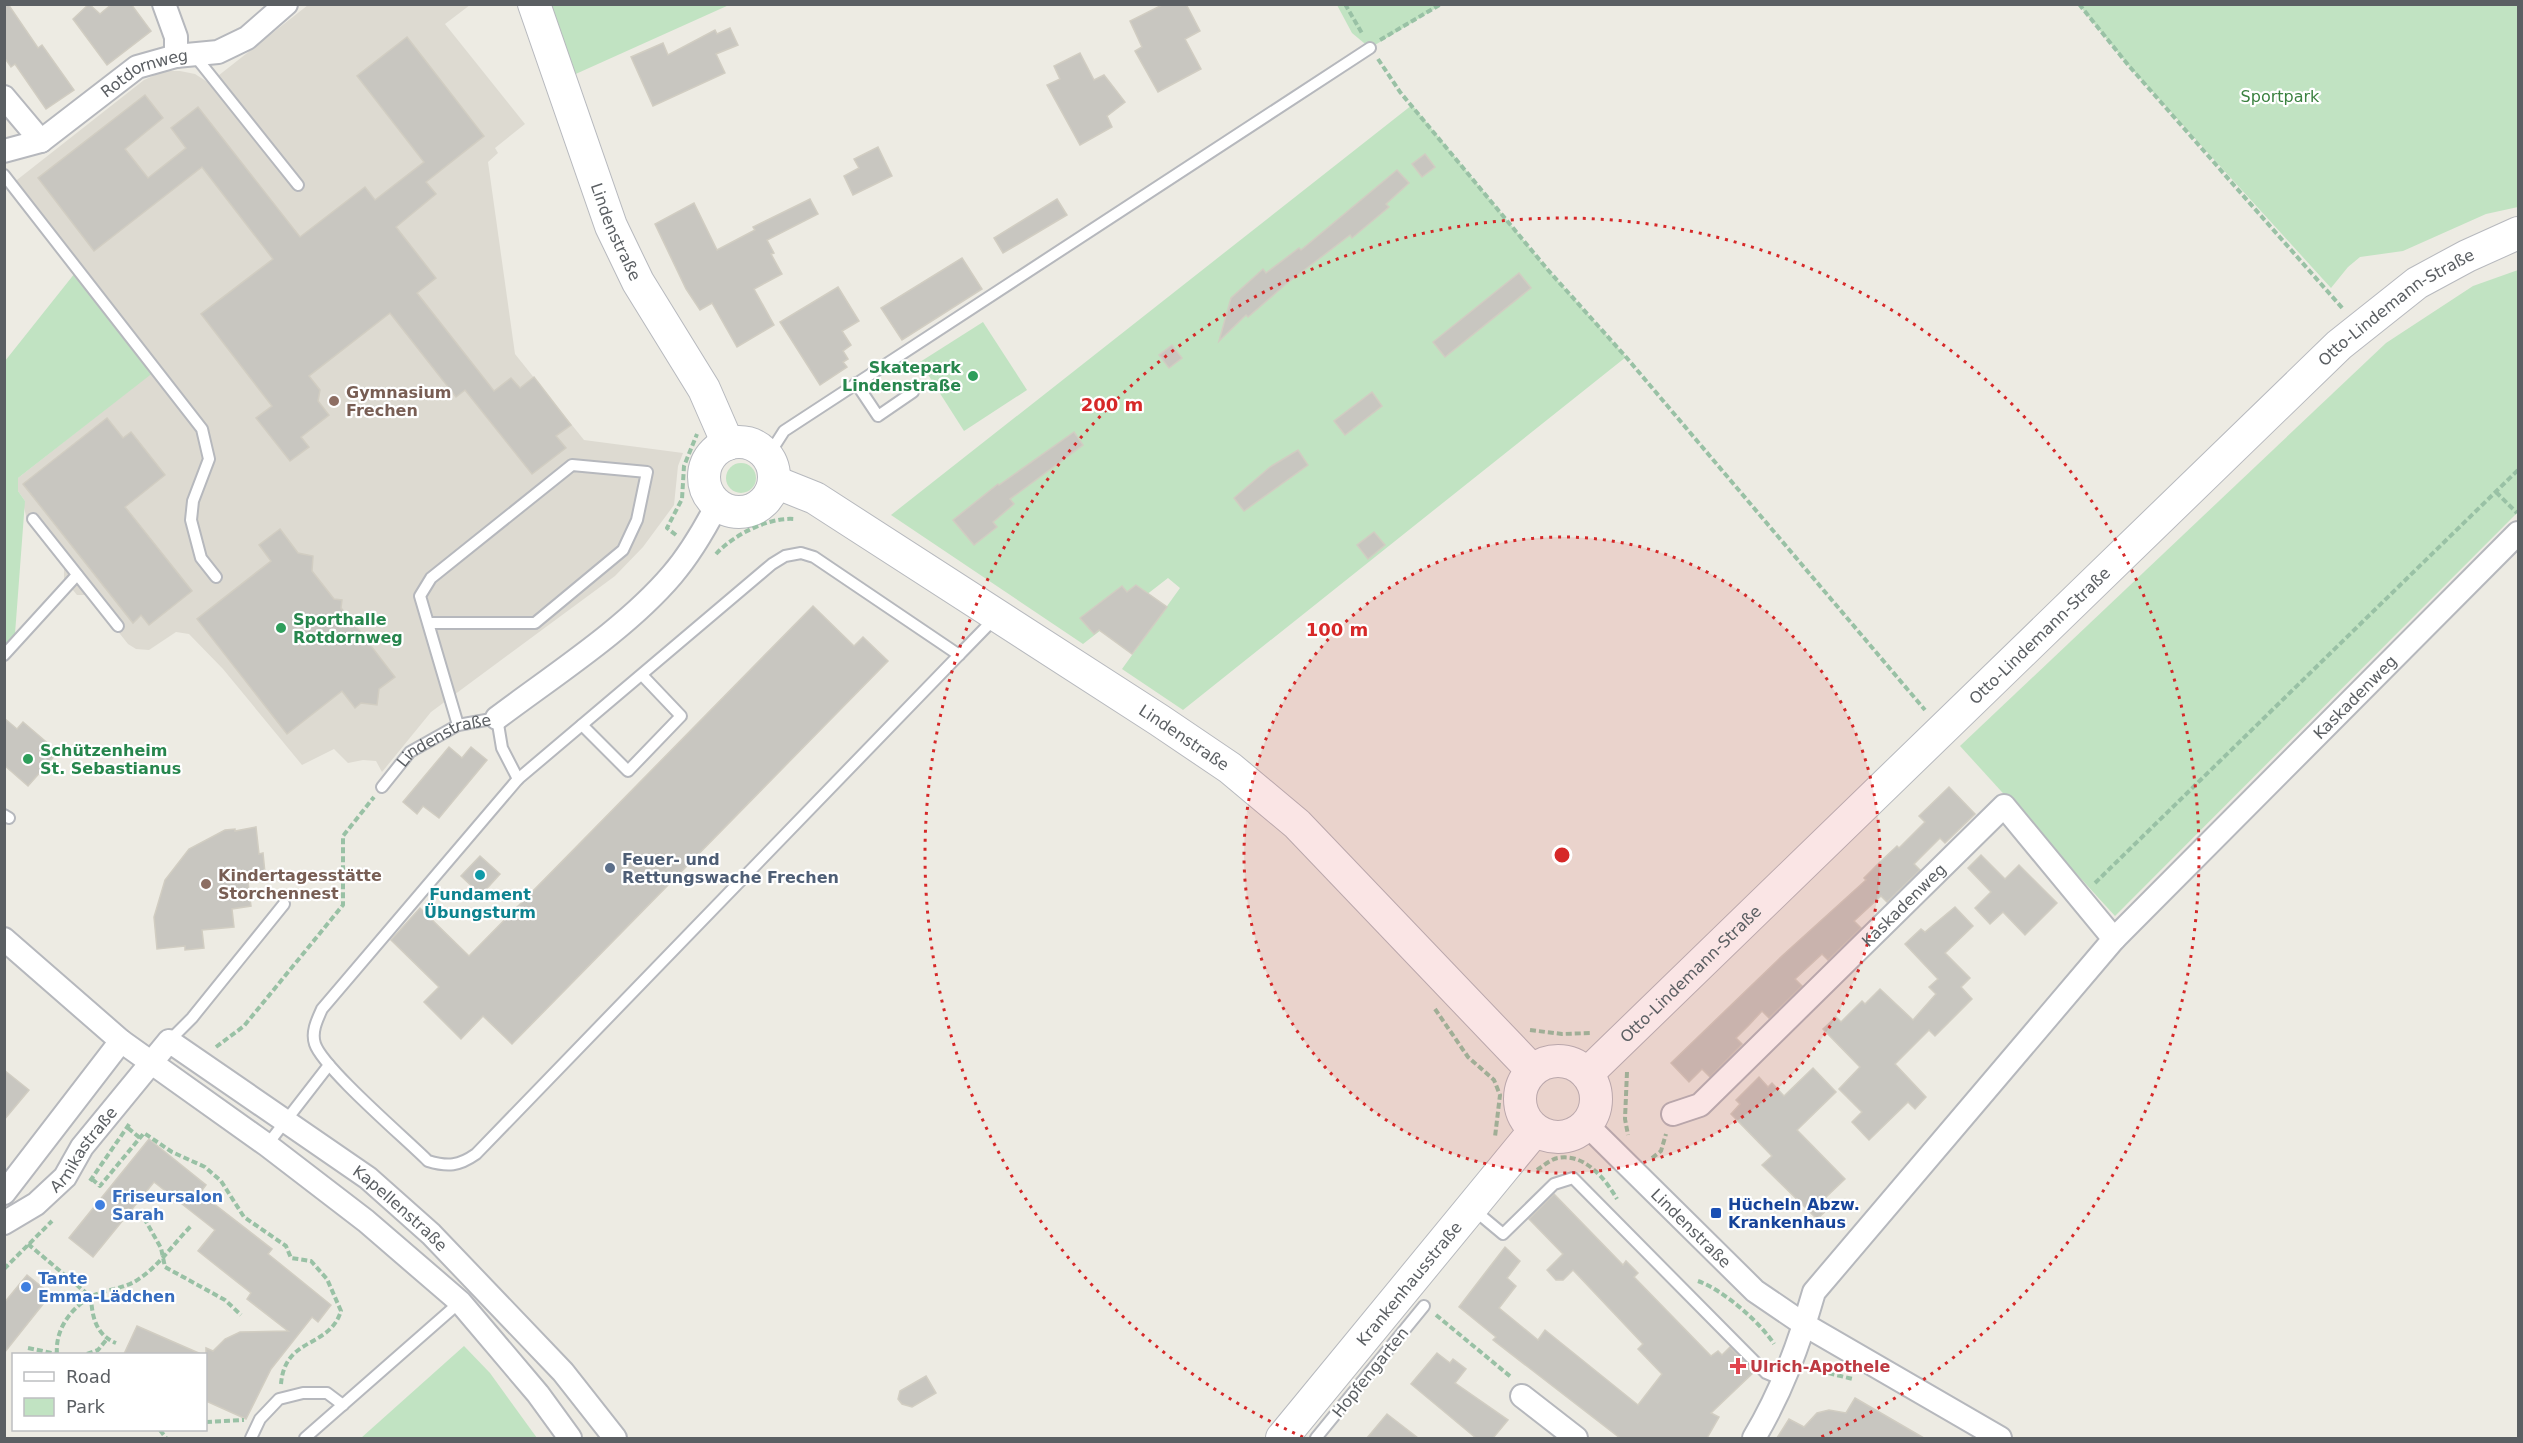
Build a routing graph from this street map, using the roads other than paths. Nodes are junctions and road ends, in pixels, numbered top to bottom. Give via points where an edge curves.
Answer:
1 (164, 4) edge
2 (286, 4) edge
3 (534, 4) edge
4 (1370, 48) road end
5 (185, 56) junction
6 (4, 97) edge
7 (41, 141) junction
8 (4, 151) edge
9 (4, 175) edge
10 (298, 185) dead end
11 (2518, 233) edge
12 (856, 383) junction
13 (913, 392) dead end
14 (724, 433) junction
15 (771, 469) junction
16 (717, 505) junction
17 (33, 519) dead end
18 (2518, 533) edge
19 (77, 575) junction
20 (216, 577) dead end
21 (997, 616) junction
22 (429, 623) junction
23 (118, 626) dead end
24 (4, 655) edge
25 (959, 655) junction
26 (642, 675) junction
27 (497, 718) junction
28 (458, 725) junction
29 (582, 725) junction
30 (518, 779) junction
31 (382, 787) road end
32 (284, 904) dead end
33 (4, 939) edge
34 (2114, 939) junction
35 (121, 1041) junction
36 (169, 1041) junction
37 (150, 1063) junction
38 (329, 1065) junction
39 (1532, 1070) junction
40 (1587, 1074) junction
41 (1673, 1114) road end
42 (285, 1122) junction
43 (1586, 1124) junction
44 (1535, 1130) junction
45 (267, 1145) junction
46 (6, 1185) edge
47 (36, 1204) junction
48 (1471, 1207) junction
49 (4, 1223) edge
50 (460, 1302) junction
51 (1424, 1306) road end
52 (1805, 1324) junction
53 (1789, 1372) junction
54 (1522, 1396) road end
55 (342, 1406) junction
56 (1294, 1437) edge
57 (251, 1438) edge
58 (305, 1438) edge
59 (570, 1438) edge
60 (615, 1438) edge
61 (1576, 1438) edge
62 (1754, 1438) edge
63 (2000, 1438) edge

1 - 5 street
2 - 5 street, Rotdornweg via 247,38 218,52
3 - 14 street, Lindenstraße via 611,226 638,282 704,389
4 - 12 lane
5 - 7 street, Rotdornweg via 137,67
5 - 10 lane
6 - 7 street
7 - 8 street, Rotdornweg
9 - 20 lane via 202,429 209,459 193,501 191,520 201,558
11 - 40 street, Otto-Lindemann-Straße via 2417,283 2360,328
12 - 13 lane via 878,416
12 - 15 lane via 784,431
14 - 15 street, Lindenstraße via 762,450
14 - 16 street via 704,471 706,490
15 - 16 street via 764,503 749,511 732,512
15 - 21 street, Lindenstraße
16 - 27 street, Lindenstraße via 672,575 644,604
17 - 19 lane
18 - 34 street, Kaskadenweg
19 - 23 lane
19 - 24 lane
21 - 25 lane
21 - 39 street, Lindenstraße via 1230,768 1297,824
22 - 22 lane via 535,623 623,550 637,520 647,472 572,465 431,578 420,596
22 - 28 lane
25 - 26 lane via 814,557 801,553 772,564
25 - 38 lane via 484,1146 462,1164 447,1166 428,1161
26 - 29 lane
26 - 29 lane via 681,716 628,771
27 - 28 lane, Lindenstraße
27 - 30 lane via 502,748
28 - 31 lane, Lindenstraße via 410,752
29 - 30 lane
30 - 38 lane via 322,1009 314,1029 315,1045
32 - 36 lane
33 - 35 street, Kapellenstraße
34 - 41 street, Kaskadenweg via 2004,806 1700,1105
34 - 52 street, Kaskadenweg via 1814,1292
35 - 37 street, Kapellenstraße
35 - 46 street
36 - 37 street
36 - 42 street, Kapellenstraße
37 - 45 street, Kapellenstraße
37 - 47 street, Arnikastraße via 82,1147 65,1177
38 - 42 lane
39 - 40 street via 1554,1060 1577,1065
39 - 44 street via 1521,1087 1520,1107
40 - 43 street via 1593,1083 1596,1104
42 - 45 lane
42 - 60 street, Kapellenstraße via 368,1178 431,1234 563,1372
43 - 44 street via 1562,1137
43 - 52 street, Lindenstraße via 1755,1291
44 - 48 street, Krankenhausstraße
45 - 50 street, Kapellenstraße via 366,1221
46 - 47 street
47 - 49 street, Arnikastraße
48 - 53 lane via 1503,1234 1554,1184 1573,1178 1766,1372
48 - 56 street, Krankenhausstraße
50 - 55 lane
50 - 59 street, Kapellenstraße
51 - 56 lane, Hopfengarten
52 - 53 street, Kaskadenweg
52 - 63 street, Lindenstraße
53 - 62 street, Kaskadenweg
54 - 61 street
55 - 57 lane via 327,1393 303,1393 279,1400 260,1419
55 - 58 lane

